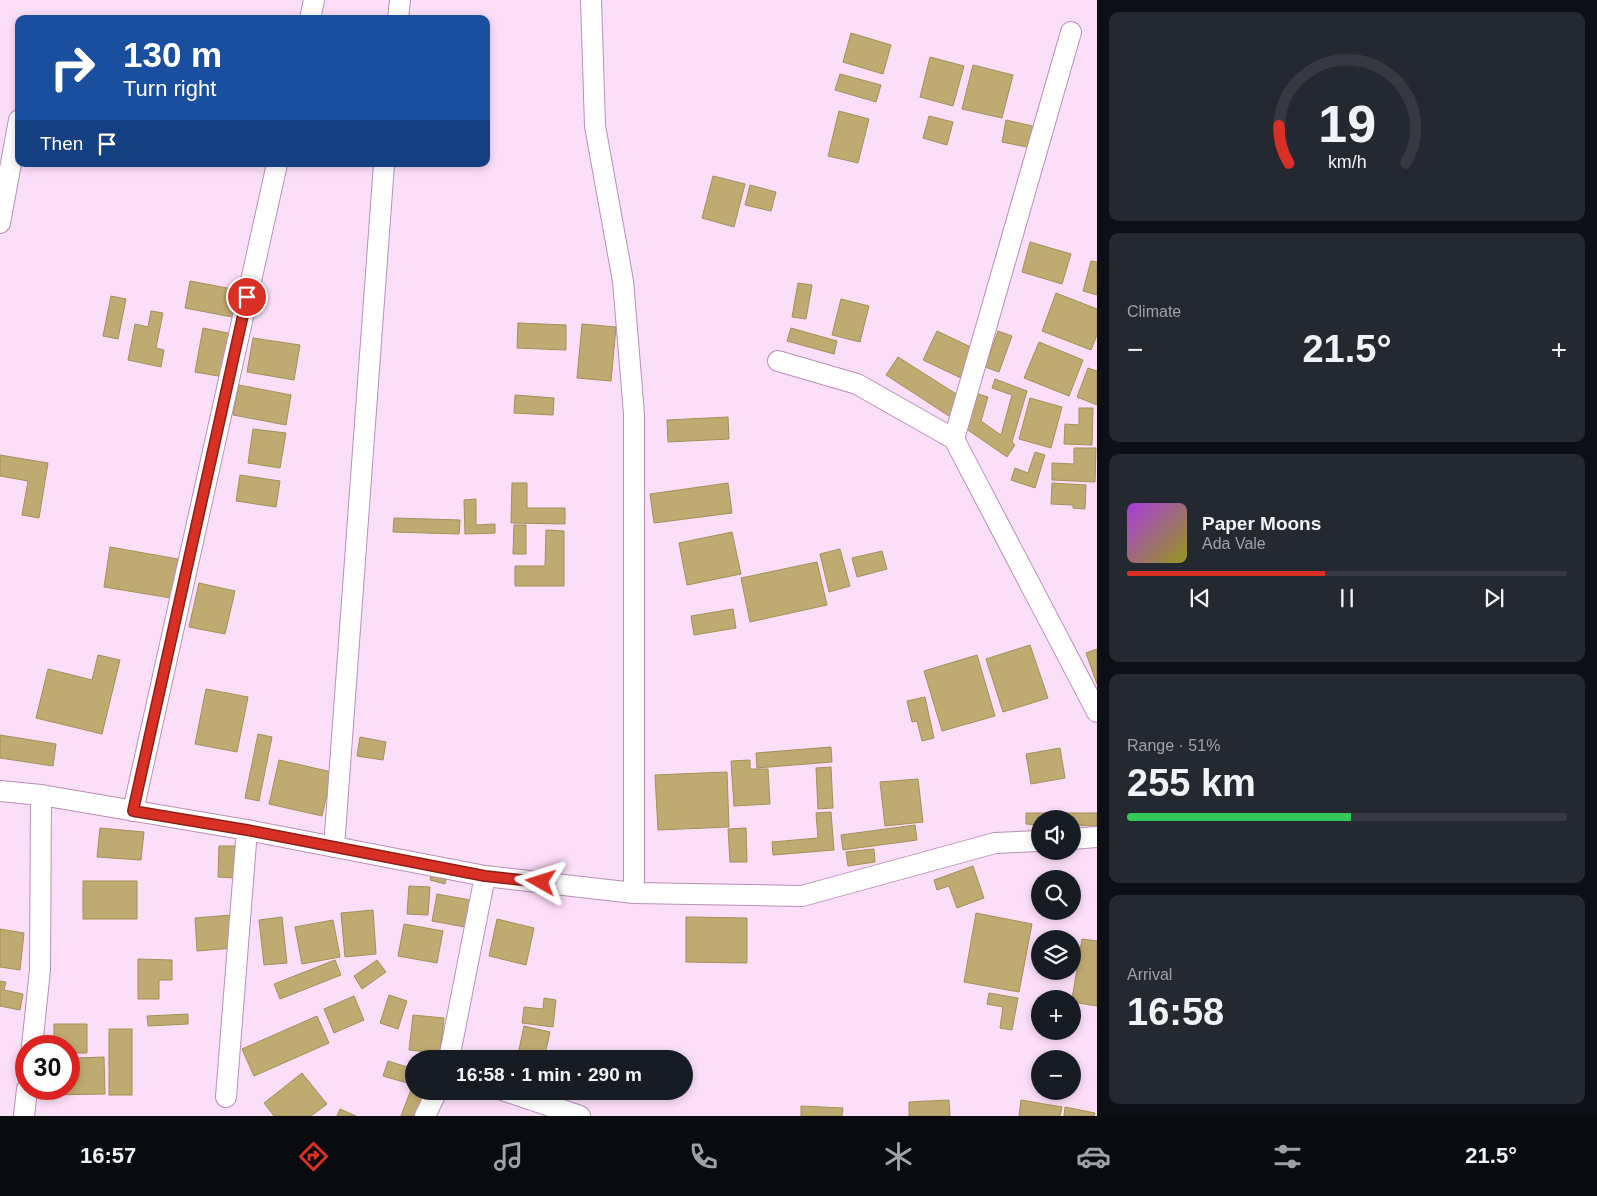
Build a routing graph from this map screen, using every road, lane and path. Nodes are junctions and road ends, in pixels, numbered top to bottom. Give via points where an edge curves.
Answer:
1 (314, 0) edge
2 (400, 0) edge
3 (591, 0) edge
4 (311, 15) edge
5 (398, 15) edge
6 (1071, 32) dead end
7 (15, 142) edge
8 (276, 167) edge
9 (384, 167) edge
10 (0, 223) edge
11 (778, 361) dead end
12 (954, 439) junction
13 (1097, 712) edge
14 (0, 791) edge
15 (41, 795) junction
16 (133, 811) junction
17 (247, 830) junction
18 (1097, 837) edge
19 (1081, 838) edge
20 (1031, 841) edge
21 (334, 847) junction
22 (485, 876) junction
23 (634, 893) junction
24 (33, 1035) edge
25 (451, 1050) edge
26 (226, 1097) dead end
27 (26, 1100) edge
28 (433, 1100) edge
29 (532, 1100) edge
30 (24, 1116) edge
31 (425, 1116) edge
32 (580, 1116) edge

1 - 4 street
2 - 5 street
3 - 23 street via 595,126 623,281 634,414
6 - 12 street
7 - 10 street
8 - 16 street
9 - 21 street
11 - 12 street via 857,384
12 - 13 street
14 - 15 street
15 - 16 street
15 - 24 street via 40,970
16 - 17 street
17 - 21 street
17 - 26 street
18 - 19 street
20 - 23 street via 995,843 802,896
21 - 22 street
22 - 23 street
22 - 25 street
27 - 30 street
28 - 31 street
29 - 32 street

